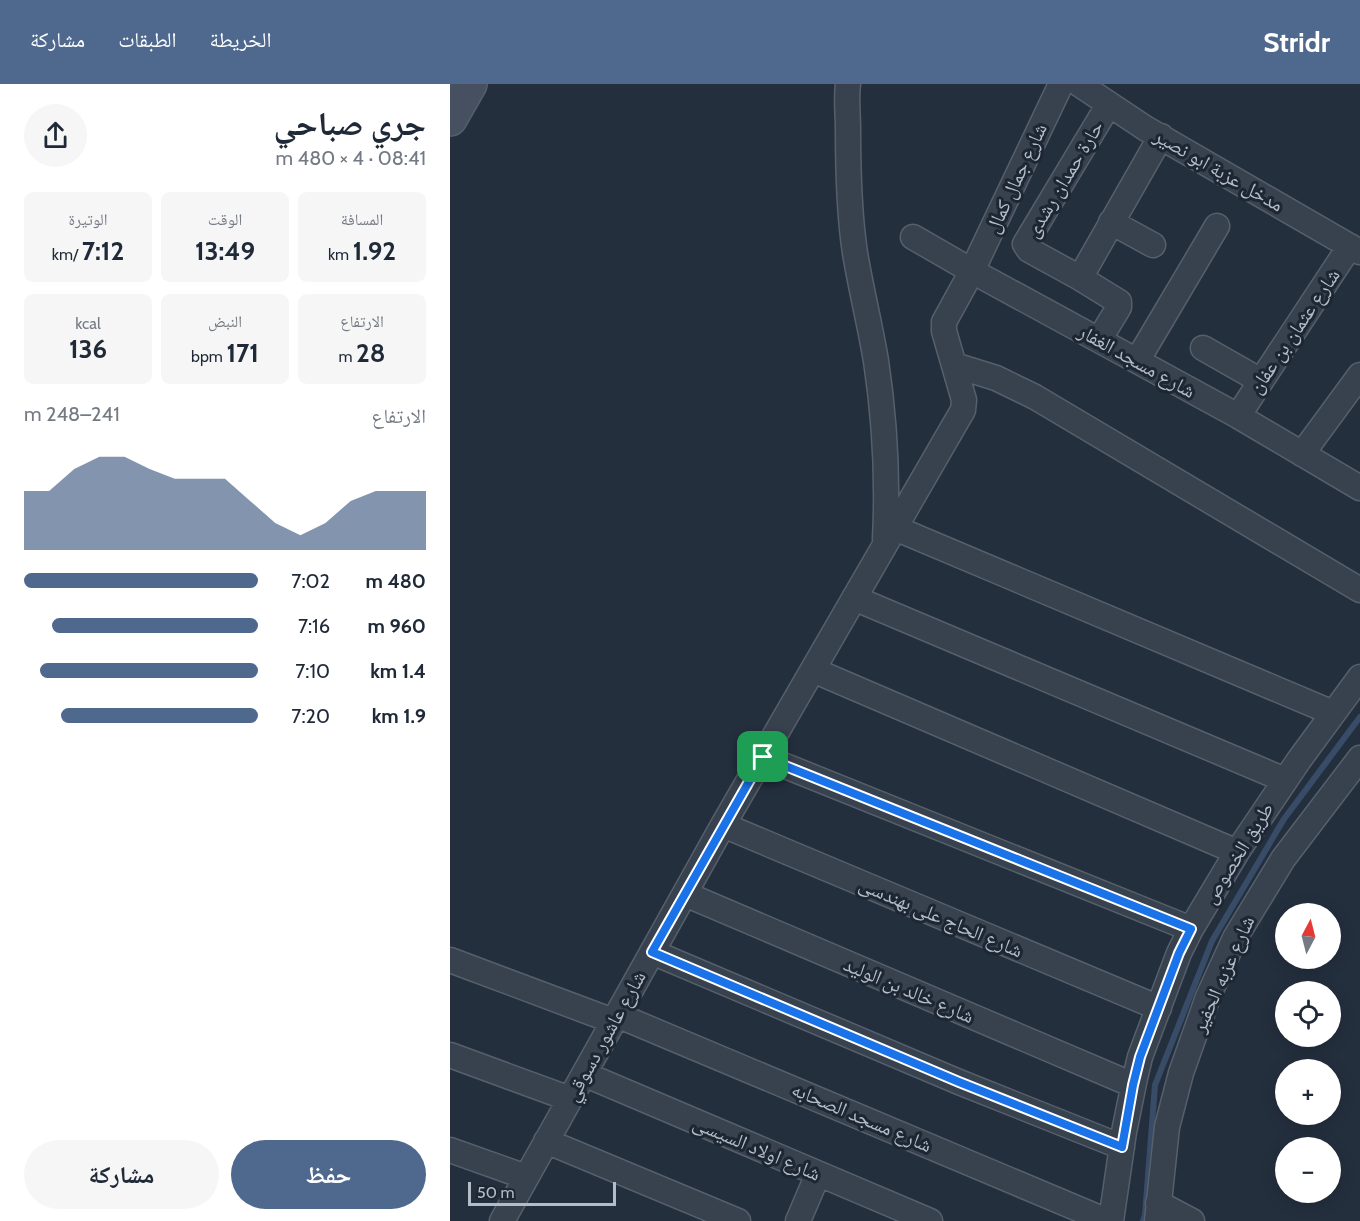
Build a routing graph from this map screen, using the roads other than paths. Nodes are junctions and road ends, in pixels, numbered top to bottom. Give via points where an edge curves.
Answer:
1 (470, 84) edge
2 (848, 84) edge
3 (1061, 84) edge
4 (1079, 84) edge
5 (1109, 104) junction
6 (450, 119) edge
7 (1161, 136) junction
8 (1111, 222) junction
9 (1217, 226) dead end
10 (913, 237) dead end
11 (1153, 246) dead end
12 (1355, 249) edge
13 (972, 271) junction
14 (1080, 278) junction
15 (1099, 340) junction
16 (1203, 348) dead end
17 (1137, 361) junction
18 (954, 365) junction
19 (1360, 375) edge
20 (1261, 381) junction
21 (1238, 416) junction
22 (1302, 454) junction
23 (1360, 488) edge
24 (890, 536) junction
25 (1360, 590) edge
26 (854, 598) junction
27 (813, 670) junction
28 (1360, 677) edge
29 (1333, 713) junction
30 (763, 757) junction
31 (1360, 758) edge
32 (1286, 780) junction
33 (723, 825) junction
34 (1237, 852) junction
35 (685, 894) junction
36 (1191, 929) junction
37 (652, 952) junction
38 (450, 960) edge
39 (1159, 1008) junction
40 (615, 1018) junction
41 (450, 1055) edge
42 (584, 1074) junction
43 (1133, 1085) junction
44 (570, 1099) junction
45 (546, 1141) junction
46 (1122, 1147) junction
47 (450, 1150) edge
48 (818, 1174) junction
49 (526, 1177) junction
50 (1157, 1212) edge
51 (510, 1219) edge
52 (738, 1221) edge
53 (798, 1221) edge
54 (930, 1221) edge
55 (1109, 1221) edge
56 (1192, 1221) edge

1 - 6 main road
2 - 24 street via 855,253 882,406
3 - 13 street, شارع جمال كمال
4 - 5 street, مدخل عزبة ابو نصير
5 - 7 street, مدخل عزبة ابو نصير
5 - 14 street, حارة حمدان رشدى via 1025,244 1029,250
7 - 8 street
7 - 12 street, مدخل عزبة ابو نصير
8 - 11 street
8 - 14 street
9 - 17 street
10 - 13 street, شارع مسجد الغفار
12 - 20 street, شارع عثمان بن عفان
13 - 15 street, شارع مسجد الغفار
13 - 18 street, شارع جمال كمال via 943,326
14 - 15 street, حارة حمدان رشدى via 1119,302
15 - 17 street, شارع مسجد الغفار
16 - 20 street
17 - 21 street, شارع مسجد الغفار
18 - 24 street, شارع جمال كمال via 965,405
18 - 25 street via 996,378 1035,397
19 - 22 street
20 - 21 street, شارع عثمان بن عفان
21 - 22 street, شارع مسجد الغفار
22 - 23 street, شارع مسجد الغفار
24 - 26 street, شارع عاشور دسوقي
24 - 29 street
26 - 27 street, شارع عاشور دسوقي
26 - 32 street
27 - 30 street, شارع عاشور دسوقي
27 - 34 street
28 - 29 street, طريق الخصوص
29 - 32 street, طريق الخصوص
30 - 33 street, شارع عاشور دسوقي
30 - 36 street
31 - 50 street, شارع عزبه الحفير via 1283,859 1235,938 1208,998 1181,1073 1167,1127
32 - 34 street, طريق الخصوص
33 - 35 street, شارع عاشور دسوقي
33 - 39 street, شارع الحاج على بهندسى
34 - 36 street, طريق الخصوص
35 - 37 street, شارع عاشور دسوقي
35 - 43 street, شارع خالد بن الوليد
36 - 39 street, طريق الخصوص
37 - 40 street, شارع عاشور دسوقي
37 - 46 street
38 - 40 street, شارع مسجد الصحابه
39 - 43 street, طريق الخصوص
40 - 42 street, شارع عاشور دسوقي
40 - 55 street, شارع مسجد الصحابه
41 - 44 street
42 - 44 street, شارع عاشور دسوقي
42 - 48 street, شارع اولاد السيسى
43 - 46 street, طريق الخصوص
44 - 45 street, شارع عاشور دسوقي
45 - 49 street, شارع عاشور دسوقي
45 - 52 street
46 - 55 street, طريق الخصوص
47 - 49 street
48 - 53 street
48 - 54 street, شارع اولاد السيسى
49 - 51 street, شارع عاشور دسوقي
50 - 56 street

